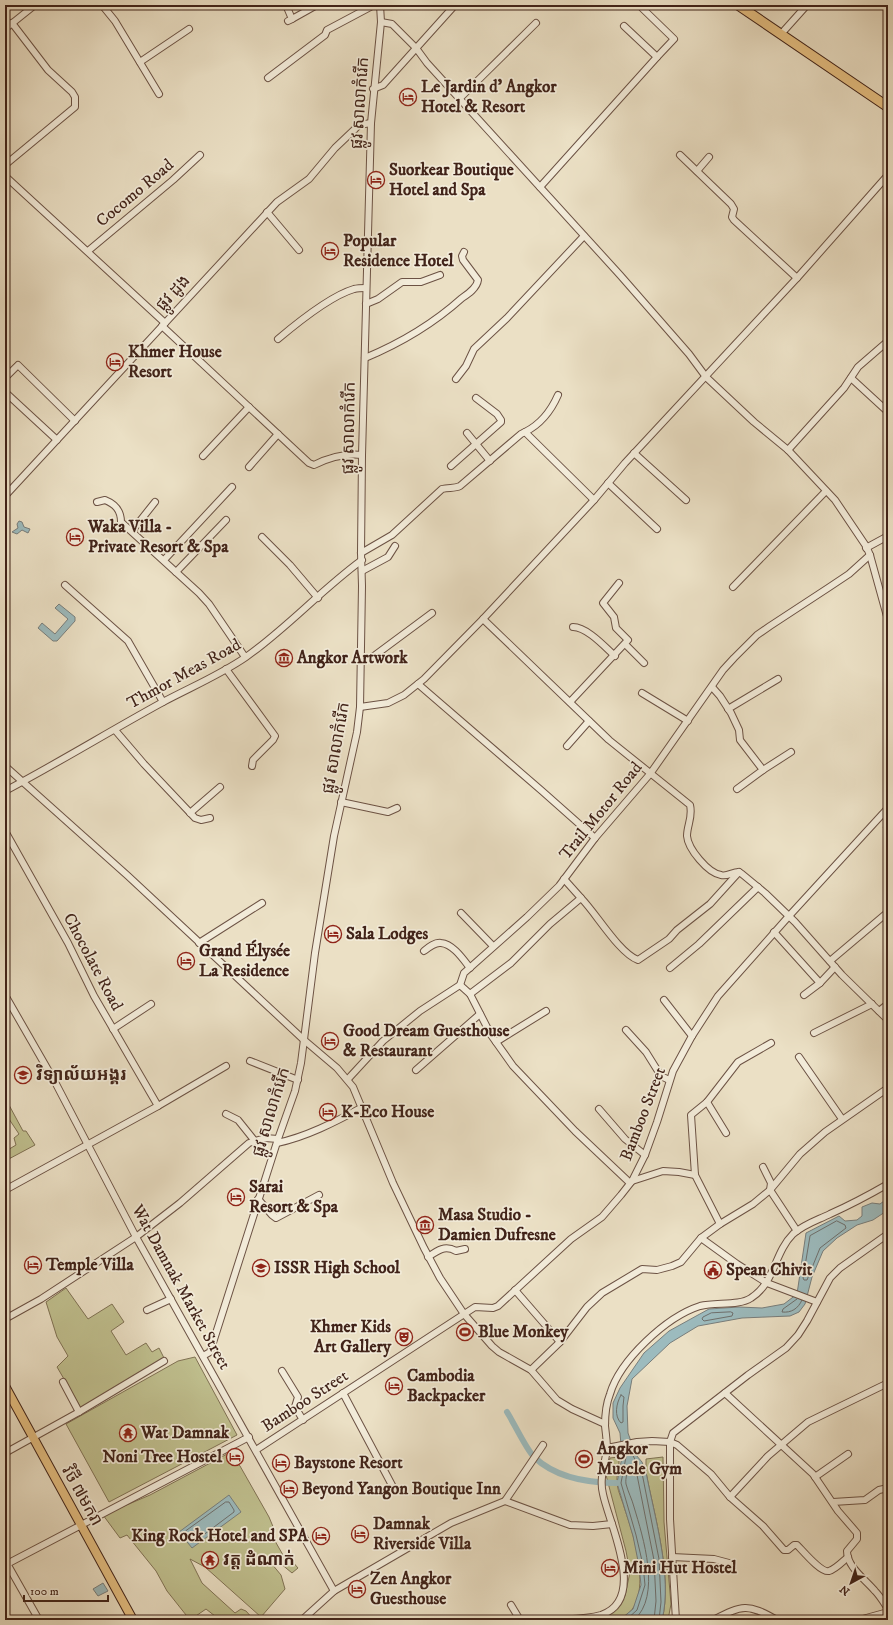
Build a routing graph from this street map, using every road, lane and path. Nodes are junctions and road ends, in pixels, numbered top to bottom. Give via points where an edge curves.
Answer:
1 (35, 5) edge
2 (102, 5) edge
3 (286, 5) edge
4 (317, 5) edge
5 (374, 5) edge
6 (380, 5) edge
7 (455, 5) edge
8 (739, 5) edge
9 (807, 5) edge
10 (642, 8) dead end
11 (381, 22) junction
12 (12, 23) junction
13 (536, 23) dead end
14 (624, 26) dead end
15 (5, 29) edge
16 (189, 29) dead end
17 (781, 34) junction
18 (416, 48) junction
19 (657, 57) junction
20 (140, 62) junction
21 (268, 78) dead end
22 (373, 89) junction
23 (159, 94) dead end
24 (459, 98) junction
25 (888, 107) edge
26 (369, 124) junction
27 (200, 154) dead end
28 (680, 155) dead end
29 (709, 157) dead end
30 (5, 165) edge
31 (697, 171) junction
32 (888, 175) edge
33 (5, 176) edge
34 (540, 187) junction
35 (267, 212) junction
36 (584, 236) junction
37 (299, 250) dead end
38 (88, 251) junction
39 (464, 252) dead end
40 (440, 275) dead end
41 (797, 278) junction
42 (366, 288) junction
43 (366, 304) junction
44 (163, 325) junction
45 (278, 339) dead end
46 (888, 341) edge
47 (365, 358) junction
48 (706, 377) junction
49 (5, 378) edge
50 (851, 378) junction
51 (456, 379) dead end
52 (5, 392) edge
53 (558, 395) dead end
54 (476, 398) dead end
55 (249, 407) junction
56 (888, 412) edge
57 (75, 421) junction
58 (525, 432) junction
59 (467, 433) dead end
60 (278, 434) junction
61 (57, 440) junction
62 (476, 444) junction
63 (788, 450) junction
64 (634, 453) junction
65 (362, 455) junction
66 (203, 456) dead end
67 (490, 461) junction
68 (451, 466) dead end
69 (249, 467) dead end
70 (608, 483) junction
71 (232, 487) dead end
72 (826, 491) junction
73 (5, 496) edge
74 (594, 500) junction
75 (686, 500) dead end
76 (98, 502) dead end
77 (155, 502) dead end
78 (226, 520) dead end
79 (657, 529) dead end
80 (132, 531) junction
81 (888, 536) edge
82 (262, 537) dead end
83 (395, 546) dead end
84 (866, 548) junction
85 (870, 555) junction
86 (362, 557) junction
87 (164, 560) junction
88 (362, 571) junction
89 (176, 572) junction
90 (619, 583) dead end
91 (65, 585) dead end
92 (733, 587) dead end
93 (318, 598) junction
94 (432, 613) dead end
95 (483, 619) junction
96 (888, 620) edge
97 (573, 627) dead end
98 (625, 644) junction
99 (614, 656) junction
100 (245, 657) junction
101 (361, 660) junction
102 (644, 662) dead end
103 (226, 669) junction
104 (778, 679) dead end
105 (418, 684) junction
106 (712, 687) junction
107 (642, 693) dead end
108 (161, 698) junction
109 (570, 702) junction
110 (360, 707) junction
111 (728, 709) junction
112 (589, 721) junction
113 (688, 721) junction
114 (115, 730) junction
115 (567, 746) dead end
116 (791, 752) dead end
117 (5, 766) edge
118 (252, 766) dead end
119 (763, 770) junction
120 (650, 774) junction
121 (23, 782) junction
122 (220, 787) dead end
123 (737, 789) dead end
124 (5, 791) edge
125 (341, 802) junction
126 (397, 808) dead end
127 (888, 808) edge
128 (190, 813) junction
129 (210, 818) dead end
130 (5, 831) edge
131 (595, 838) junction
132 (739, 872) junction
133 (564, 879) junction
134 (758, 886) junction
135 (581, 898) junction
136 (262, 903) dead end
137 (888, 912) edge
138 (460, 913) dead end
139 (789, 916) junction
140 (774, 932) junction
141 (199, 943) junction
142 (493, 946) junction
143 (424, 951) dead end
144 (830, 961) junction
145 (835, 967) junction
146 (470, 968) junction
147 (670, 968) dead end
148 (820, 983) junction
149 (460, 985) junction
150 (470, 994) junction
151 (5, 995) edge
152 (804, 995) dead end
153 (664, 1000) dead end
154 (151, 1004) dead end
155 (872, 1004) junction
156 (888, 1004) edge
157 (546, 1011) dead end
158 (879, 1011) junction
159 (480, 1014) junction
160 (888, 1020) edge
161 (113, 1029) junction
162 (626, 1030) dead end
163 (814, 1033) dead end
164 (692, 1036) junction
165 (304, 1040) junction
166 (496, 1042) junction
167 (771, 1043) dead end
168 (799, 1057) dead end
169 (250, 1061) dead end
170 (226, 1066) dead end
171 (416, 1070) dead end
172 (348, 1079) junction
173 (298, 1080) junction
174 (669, 1080) junction
175 (888, 1088) edge
176 (707, 1102) junction
177 (158, 1106) junction
178 (361, 1108) junction
179 (599, 1109) dead end
180 (226, 1114) dead end
181 (842, 1119) junction
182 (726, 1133) dead end
183 (254, 1140) junction
184 (277, 1141) junction
185 (88, 1144) junction
186 (645, 1155) junction
187 (763, 1167) dead end
188 (695, 1175) junction
189 (631, 1182) junction
190 (888, 1184) edge
191 (5, 1190) edge
192 (770, 1190) junction
193 (319, 1195) dead end
194 (258, 1199) junction
195 (720, 1224) junction
196 (797, 1231) junction
197 (888, 1234) edge
198 (136, 1237) junction
199 (701, 1238) junction
200 (465, 1249) dead end
201 (428, 1256) junction
202 (767, 1283) junction
203 (516, 1290) junction
204 (171, 1299) junction
205 (817, 1302) junction
206 (147, 1310) dead end
207 (464, 1314) junction
208 (5, 1318) edge
209 (560, 1342) junction
210 (203, 1356) junction
211 (164, 1361) dead end
212 (531, 1370) junction
213 (282, 1371) dead end
214 (63, 1382) dead end
215 (888, 1383) edge
216 (5, 1386) edge
217 (343, 1393) junction
218 (725, 1393) junction
219 (79, 1412) junction
220 (303, 1420) junction
221 (605, 1424) junction
222 (249, 1437) junction
223 (33, 1438) junction
224 (670, 1442) junction
225 (781, 1444) junction
226 (543, 1445) dead end
227 (607, 1448) junction
228 (256, 1450) junction
229 (5, 1453) edge
230 (848, 1454) dead end
231 (815, 1477) junction
232 (888, 1488) edge
233 (394, 1489) dead end
234 (730, 1497) junction
235 (505, 1501) junction
236 (832, 1502) junction
237 (612, 1524) junction
238 (81, 1525) junction
239 (672, 1557) junction
240 (848, 1557) junction
241 (6, 1563) edge
242 (729, 1563) dead end
243 (334, 1592) junction
244 (511, 1605) dead end
245 (888, 1609) edge
246 (888, 1612) edge
247 (38, 1620) edge
248 (133, 1620) edge
249 (302, 1620) edge
250 (520, 1620) edge
251 (556, 1620) edge
252 (676, 1620) edge
253 (713, 1620) edge
254 (777, 1620) edge
255 (859, 1620) edge

1 - 12 street
2 - 20 street
3 - 4 street via 290,20
5 - 21 street via 327,30 325,35
6 - 11 street, ផ្លូវ សាលាកំរើក
7 - 18 street
8 - 17 highway
9 - 17 street
10 - 19 street via 674,39
11 - 18 street via 392,24
11 - 22 street, ផ្លូវ សាលាកំរើក
12 - 15 street
12 - 30 street via 48,70 72,92 75,107
13 - 24 street
14 - 19 street
16 - 20 street
17 - 25 highway
18 - 22 street via 383,85
18 - 24 street
19 - 34 street
20 - 23 street
22 - 26 street, ផ្លូវ សាលាកំរើក
24 - 34 street
26 - 35 street, ផ្លូវ ដូង via 359,125 309,179
26 - 42 street, ផ្លូវ សាលាកំរើក
27 - 38 street, Cocomo Road via 168,185
28 - 31 street
29 - 31 street
31 - 41 street via 731,204 734,209 734,220
32 - 41 street
33 - 38 street
34 - 36 street
35 - 37 street
35 - 44 street, ផ្លូវ ដូង
36 - 48 street via 689,354
36 - 51 street via 507,318 474,348 466,366
38 - 44 street
39 - 47 street via 463,260 478,280 471,291 419,331
40 - 43 street via 421,282 402,282
41 - 48 street
42 - 43 street, ផ្លូវ សាលាកំរើក
42 - 45 street via 353,289 315,310
43 - 47 street, ផ្លូវ សាលាកំរើក
44 - 55 street
44 - 57 street, ផ្លូវ ដូង
46 - 50 street via 858,367
47 - 65 street, ផ្លូវ សាលាកំរើក
48 - 63 street
48 - 64 street
49 - 57 street via 17,366
50 - 56 street
50 - 63 street
52 - 61 street
53 - 58 street, Thmor Meas Road via 549,412 537,426
54 - 62 street via 501,420 499,425
55 - 60 street
55 - 66 street
57 - 61 street, ផ្លូវ ដូង
58 - 67 street, Thmor Meas Road
58 - 74 street
59 - 62 street
60 - 65 street via 313,465 339,456
60 - 69 street
61 - 73 street, ផ្លូវ ដូង
62 - 67 street
62 - 68 street
63 - 72 street
64 - 70 street
64 - 75 street
65 - 86 street, ផ្លូវ សាលាកំរើក
67 - 86 street, Thmor Meas Road via 460,486 442,489 392,535
70 - 74 street
70 - 79 street
71 - 87 street
72 - 84 street via 835,500
72 - 92 street
74 - 95 street
76 - 80 street via 105,500 112,504 120,512 121,522
77 - 80 street
78 - 89 street
80 - 87 street
81 - 84 street
82 - 93 street
83 - 88 street via 388,557
84 - 85 street
85 - 96 street
85 - 106 street, Trail Motor Road via 849,574 757,635 729,664
86 - 88 street, ផ្លូវ សាលាកំរើក
86 - 93 street, Thmor Meas Road
87 - 89 street
88 - 101 street, ផ្លូវ សាលាកំរើក
89 - 100 street via 206,601
90 - 98 street via 603,603 614,617 616,628 628,639
91 - 108 street via 128,641
93 - 100 street, Thmor Meas Road
94 - 101 street via 374,656
95 - 105 street
95 - 109 street
97 - 99 street via 592,636
98 - 99 street
98 - 102 street
99 - 109 street
100 - 103 street, Thmor Meas Road
101 - 110 street, ផ្លូវ សាលាកំរើក
103 - 108 street, Thmor Meas Road
103 - 118 street via 275,736 253,760
104 - 111 street
105 - 110 street via 395,700
105 - 131 street
106 - 111 street
106 - 113 street, Trail Motor Road
107 - 113 street
108 - 114 street, Thmor Meas Road
109 - 112 street
110 - 125 street, ផ្លូវ សាលាកំរើក
111 - 119 street via 739,730 740,740
112 - 115 street
112 - 120 street
113 - 120 street, Trail Motor Road
114 - 121 street, Thmor Meas Road
114 - 128 street
116 - 119 street
117 - 121 street
119 - 123 street
120 - 131 street, Trail Motor Road
120 - 132 street via 690,805 691,817 687,837 691,849 703,864 722,876
121 - 124 street, Thmor Meas Road
121 - 141 street
122 - 128 street
125 - 126 street via 388,812
125 - 165 street, ផ្លូវ សាលាកំរើក via 318,928
127 - 139 street, Bamboo Street
128 - 129 street via 201,820
130 - 161 street, Chocolate Road
131 - 133 street, Trail Motor Road
132 - 134 street
132 - 135 street via 695,918 638,960 611,936
133 - 135 street
133 - 142 street, Trail Motor Road via 527,917
134 - 139 street
134 - 147 street via 699,944
135 - 150 street via 550,924 511,963
136 - 141 street
137 - 144 street
138 - 142 street
139 - 140 street, Bamboo Street
139 - 144 street
140 - 148 street
140 - 164 street, Bamboo Street via 718,996
141 - 165 street
142 - 146 street, Trail Motor Road
143 - 146 street via 440,942 454,950
144 - 145 street
145 - 148 street
145 - 155 street
146 - 149 street, Trail Motor Road via 462,976
148 - 152 street
149 - 150 street
149 - 172 street, Trail Motor Road via 420,1011 383,1041
150 - 159 street
151 - 185 street, Wat Damnak Market Street
153 - 164 street
154 - 161 street
155 - 158 street
155 - 163 street
156 - 158 street
157 - 166 street
158 - 160 street
159 - 166 street
159 - 171 street
161 - 177 street, Chocolate Road
162 - 174 street via 646,1052 661,1076
164 - 174 street, Bamboo Street
165 - 172 street
165 - 173 street, ផ្លូវ សាលាកំរើក
166 - 189 street via 513,1066 560,1115
167 - 176 street via 738,1062
168 - 181 street
169 - 173 street
170 - 177 street
172 - 178 street
173 - 184 street, ផ្លូវ សាលាកំរើក
174 - 186 street, Bamboo Street via 658,1122
175 - 181 street
176 - 182 street
176 - 188 street via 691,1115
177 - 185 street
178 - 184 street via 289,1141
178 - 201 street
179 - 186 street via 625,1139
180 - 183 street via 238,1120
181 - 192 street via 800,1154
183 - 184 street via 266,1138
183 - 198 street
184 - 194 street, ផ្លូវ សាលាកំរើក
185 - 191 street
185 - 198 street, Wat Damnak Market Street
186 - 189 street, Bamboo Street
187 - 192 street via 771,1183
188 - 189 street via 663,1171
188 - 195 street
189 - 203 street, Bamboo Street via 602,1217 571,1239
190 - 196 street
192 - 195 street via 753,1204
192 - 196 street
193 - 194 street via 276,1218
194 - 210 street, ផ្លូវ សាលាកំរើក via 210,1352
195 - 199 street
196 - 202 street via 783,1247
197 - 205 street via 840,1268 830,1278
198 - 204 street, Wat Damnak Market Street
198 - 208 street via 47,1295
199 - 202 street
199 - 209 street via 681,1262 657,1270 642,1269 602,1292
200 - 201 street via 456,1251 444,1247
201 - 207 street
202 - 205 street
202 - 221 street via 751,1298 700,1306 675,1318 657,1331 615,1381 608,1402
203 - 207 street, Bamboo Street via 496,1307 477,1306
203 - 209 street
204 - 206 street
204 - 210 street, Wat Damnak Market Street
205 - 218 street via 798,1335 786,1348
207 - 212 street via 496,1350
207 - 217 street, Bamboo Street
209 - 212 street
210 - 222 street, Wat Damnak Market Street
211 - 219 street
212 - 221 street via 557,1400
213 - 220 street via 298,1397 295,1407
214 - 219 street
215 - 225 street via 808,1422
216 - 223 main road, វិថី ៧មករា
217 - 220 street, Bamboo Street
217 - 233 street
218 - 224 street via 676,1431
218 - 225 street
219 - 223 street
220 - 228 street, Bamboo Street
221 - 227 street
222 - 228 street, Wat Damnak Market Street
222 - 238 street
223 - 229 street
223 - 238 main road, វិថី ៧មករា
224 - 227 street via 637,1442
224 - 234 street via 711,1474
224 - 239 street
225 - 231 street
225 - 234 street
226 - 235 street
227 - 237 street via 602,1482 604,1501
228 - 243 street, Wat Damnak Market Street
230 - 231 street
231 - 236 street
232 - 236 street via 879,1490 865,1500
234 - 240 street via 763,1526 784,1550 797,1545 825,1571 836,1567
235 - 237 street via 570,1525
235 - 243 street via 451,1522
236 - 240 street via 857,1533 856,1539 847,1551
237 - 251 street via 625,1575 618,1601 602,1614
238 - 241 street
238 - 248 main road, វិថី ៧មករា
239 - 242 street via 714,1559
239 - 252 street
240 - 245 street via 857,1572 876,1591
241 - 247 street
243 - 249 street
244 - 250 street
246 - 255 street
253 - 254 street via 742,1607 755,1609

